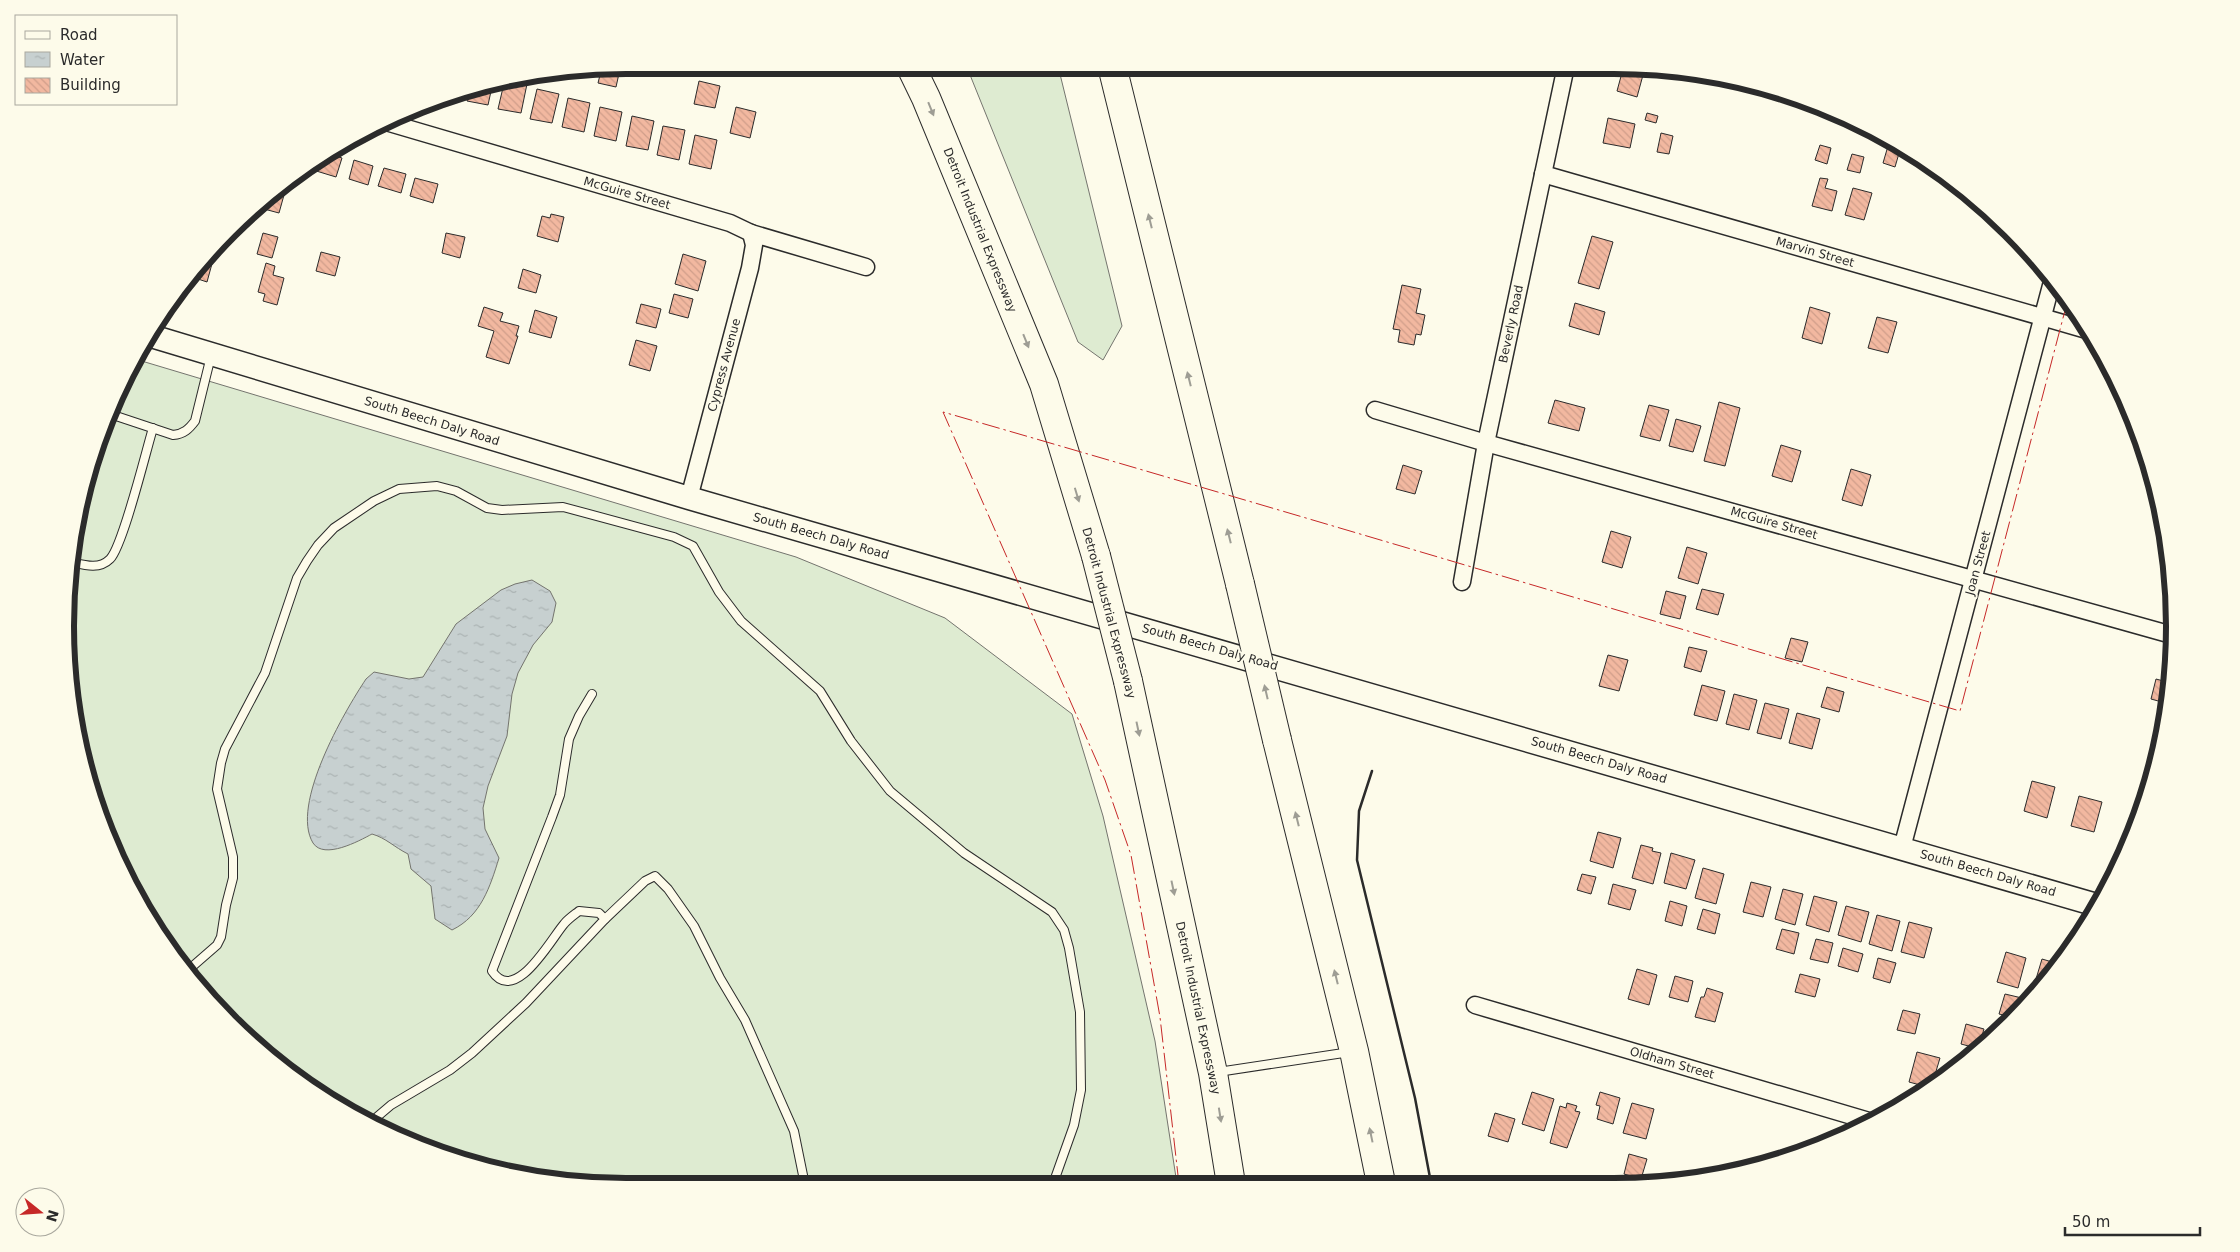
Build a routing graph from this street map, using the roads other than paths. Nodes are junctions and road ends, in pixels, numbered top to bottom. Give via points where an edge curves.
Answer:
1 (914, 74) edge
2 (1114, 74) edge
3 (1564, 74) edge
4 (396, 125) edge
5 (1543, 174) junction
6 (751, 233) junction
7 (866, 266) dead end
8 (2050, 288) edge
9 (2043, 318) junction
10 (2078, 327) edge
11 (155, 338) edge
12 (211, 354) junction
13 (1375, 410) dead end
14 (116, 416) edge
15 (153, 428) junction
16 (1486, 443) junction
17 (689, 498) junction
18 (77, 563) edge
19 (1974, 579) junction
20 (1462, 582) dead end
21 (2166, 633) edge
22 (592, 694) dead end
23 (1902, 848) junction
24 (2091, 903) edge
25 (605, 919) junction
26 (192, 967) edge
27 (1475, 1006) dead end
28 (1354, 1051) junction
29 (1213, 1073) junction
30 (376, 1118) edge
31 (1862, 1119) edge
32 (804, 1178) edge
33 (1055, 1178) edge
34 (1230, 1178) edge
35 (1380, 1178) edge

1 -> 29 highway, Detroit Industrial Expressway, bridge via 1044,384 1096,556 1128,681
28 -> 2 highway, bridge
3 - 5 street, Beverly Road
4 - 6 street, McGuire Street via 730,223
5 - 9 street, Marvin Street
5 - 16 street, Beverly Road
6 - 7 street, McGuire Street
6 - 17 street, Cypress Avenue via 754,245 750,268
8 - 9 street, Joan Street
9 - 10 street, Marvin Street
9 - 19 street, Joan Street
11 - 12 street, South Beech Daly Road
12 - 15 lane via 195,421 180,434
12 - 17 street, South Beech Daly Road
13 - 16 street, McGuire Street
14 - 15 lane
15 - 18 lane via 121,536 111,558 96,567
16 - 19 street, McGuire Street
16 - 20 street, Beverly Road
17 - 23 street, South Beech Daly Road
19 - 21 street, McGuire Street
19 - 23 street, Joan Street
22 - 25 lane via 569,739 561,788 552,817 492,971 497,979 504,981 524,973 535,965 565,922 579,911 599,913
23 - 24 street, South Beech Daly Road
25 - 30 lane via 526,1003 472,1053
25 - 32 lane via 645,881 655,876 672,895 694,926 754,1040 794,1131
26 - 33 lane via 217,945 221,937 233,878 233,857 217,789 225,749 265,673 297,578 318,544 334,528 374,501 411,487 445,487 494,509 563,507 674,537 694,546 729,607 820,691 851,741 890,791 964,853 1052,912 1064,930 1070,948 1080,1012 1081,1054 1079,1104
27 - 31 street, Oldham Street
28 - 29 lane
35 -> 28 highway
29 -> 34 highway, Detroit Industrial Expressway

